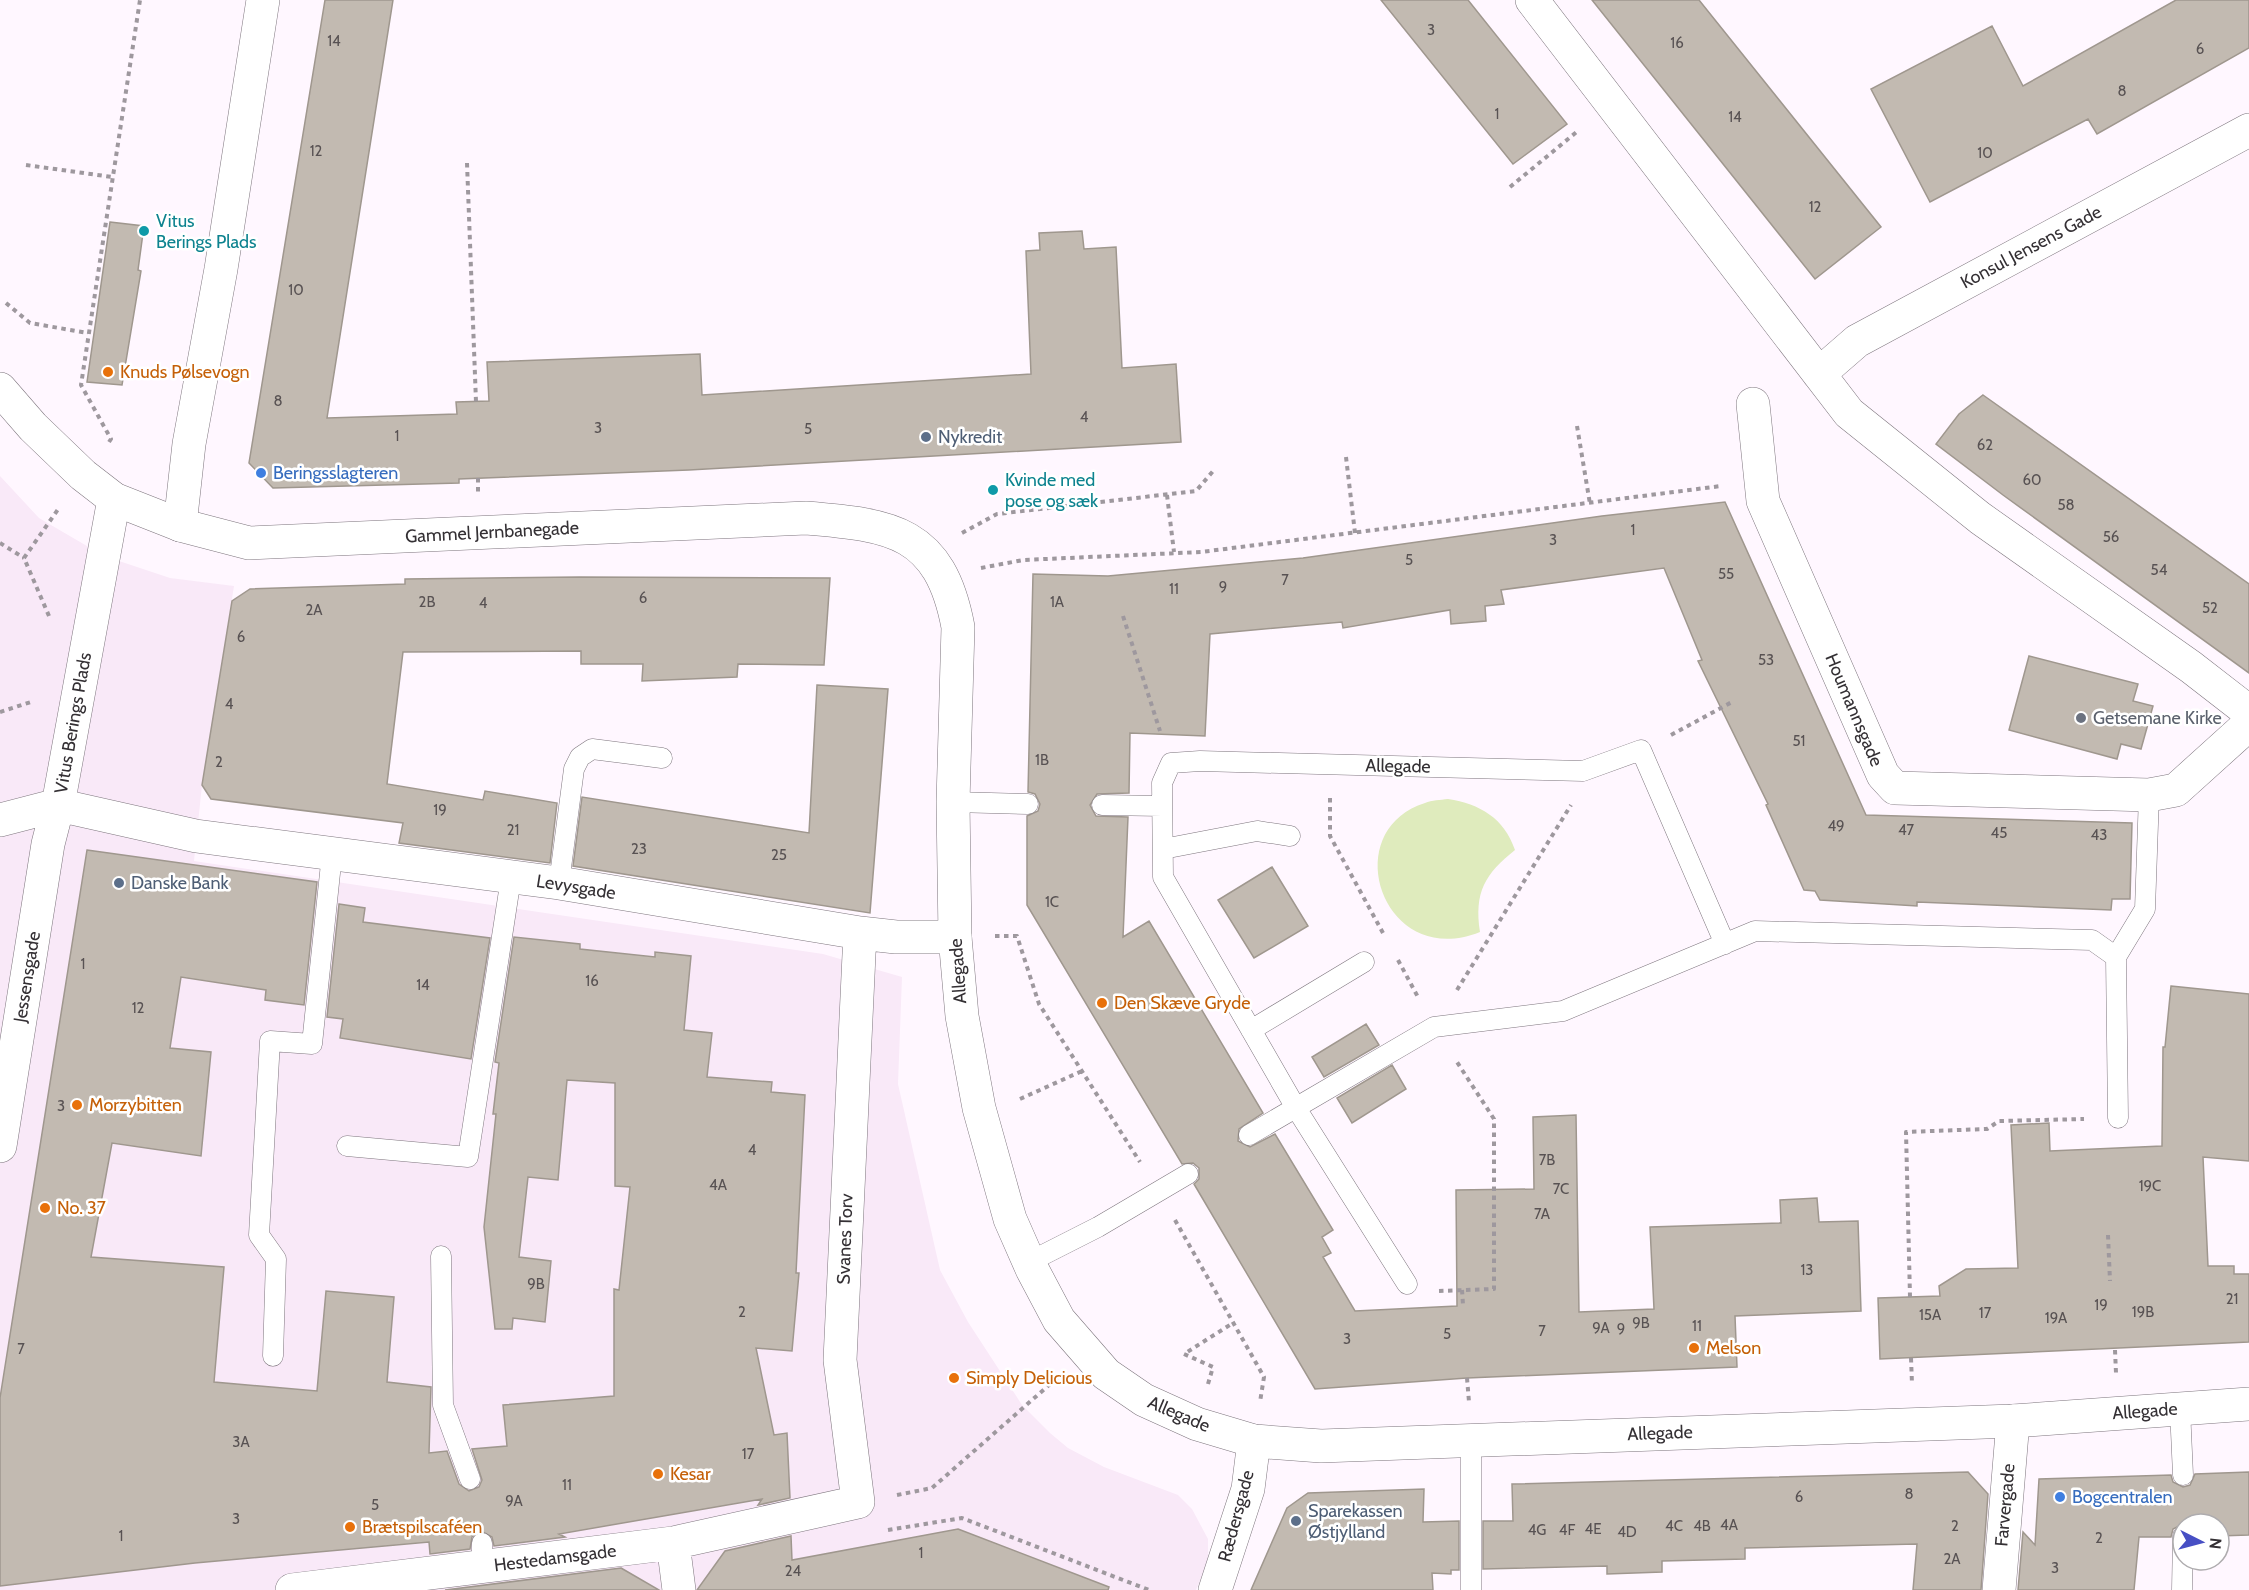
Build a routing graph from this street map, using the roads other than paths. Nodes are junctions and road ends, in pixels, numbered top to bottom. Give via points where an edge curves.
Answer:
1 (263, 0) edge
2 (1532, 0) edge
3 (2249, 130) edge
4 (1812, 366) junction
5 (0, 389) edge
6 (1753, 404) dead end
7 (114, 499) junction
8 (180, 525) junction
9 (934, 563) joint
10 (2249, 712) edge
11 (2249, 724) edge
12 (662, 758) dead end
13 (2149, 795) junction
14 (953, 802) junction
15 (1028, 804) dead end
16 (1102, 804) dead end
17 (58, 805) junction
18 (1162, 806) junction
19 (0, 820) edge
20 (196, 836) joint
21 (1290, 836) dead end
22 (48, 844) joint
23 (1163, 849) junction
24 (332, 854) junction
25 (511, 878) junction
26 (559, 884) junction
27 (860, 933) junction
28 (955, 937) junction
29 (1725, 944) junction
30 (2116, 957) junction
31 (1364, 962) dead end
32 (1251, 1030) junction
33 (1296, 1108) junction
34 (2118, 1118) road end
35 (1249, 1135) dead end
36 (0, 1146) edge
37 (347, 1146) dead end
38 (1188, 1174) dead end
39 (441, 1256) dead end
40 (1029, 1262) junction
41 (1407, 1284) dead end
42 (273, 1356) dead end
43 (2249, 1404) edge
44 (2181, 1409) junction
45 (2013, 1421) junction
46 (1471, 1440) junction
47 (1254, 1441) junction
48 (2183, 1475) dead end
49 (471, 1479) dead end
50 (816, 1510) joint
51 (673, 1543) junction
52 (2182, 1572) edge
53 (292, 1590) edge
54 (679, 1590) edge
55 (1215, 1590) edge
56 (1471, 1590) edge
57 (1999, 1590) edge
58 (2182, 1590) edge

1 - 8 street via 189,444
2 - 4 street
3 - 4 street, Konsul Jensens Gade
4 - 10 street via 1849,412 1980,518
5 - 7 street via 33,427
6 - 13 street, Houmannsgade via 1763,501 1883,775 1895,788
7 - 8 street
7 - 17 street, Vitus Berings Plads
8 - 9 street, Gammel Jernbanegade via 249,543 806,518 884,527
9 - 14 street, Allegade via 953,600 958,627
11 - 13 street, Houmannsgade via 2176,790
12 - 26 lane via 592,749 580,757 574,770
13 - 30 lane via 2145,909
14 - 15 lane
14 - 28 street, Allegade
16 - 18 lane
17 - 19 street, Vitus Berings Plads
17 - 20 street, Vitus Berings Plads
17 - 22 street, Vitus Berings Plads
18 - 23 lane
18 - 29 lane, Allegade via 1162,783 1171,763 1583,771 1641,750
20 - 24 street, Levysgade
21 - 23 lane via 1257,831
22 - 36 street, Jessensgade
23 - 32 lane via 1163,877
24 - 25 street, Levysgade
24 - 42 lane via 312,1044 270,1041 259,1235 276,1259
25 - 26 street, Levysgade
25 - 37 lane via 468,1157
26 - 27 street, Levysgade
27 - 28 street, Levysgade
27 - 50 street, Svanes Torv via 840,1360 858,1502
28 - 40 street, Allegade via 972,1080 1010,1219
29 - 30 lane via 1755,931 2092,940
29 - 33 lane via 1563,1011 1434,1027
30 - 34 lane
31 - 32 lane
32 - 33 lane
33 - 35 lane
33 - 41 lane
38 - 40 lane
39 - 49 lane via 443,1405
40 - 47 street, Allegade via 1059,1320 1106,1374 1144,1400 1197,1424
43 - 44 street, Allegade
44 - 45 street, Allegade
44 - 48 lane
45 - 46 street, Allegade
45 - 57 street, Farvergade
46 - 47 street, Allegade via 1321,1446
46 - 56 lane
47 - 55 street, Rædersgade via 1248,1489
50 - 51 street, Hestedamsgade
51 - 53 street, Hestedamsgade via 482,1555
51 - 54 street
52 - 58 lane

